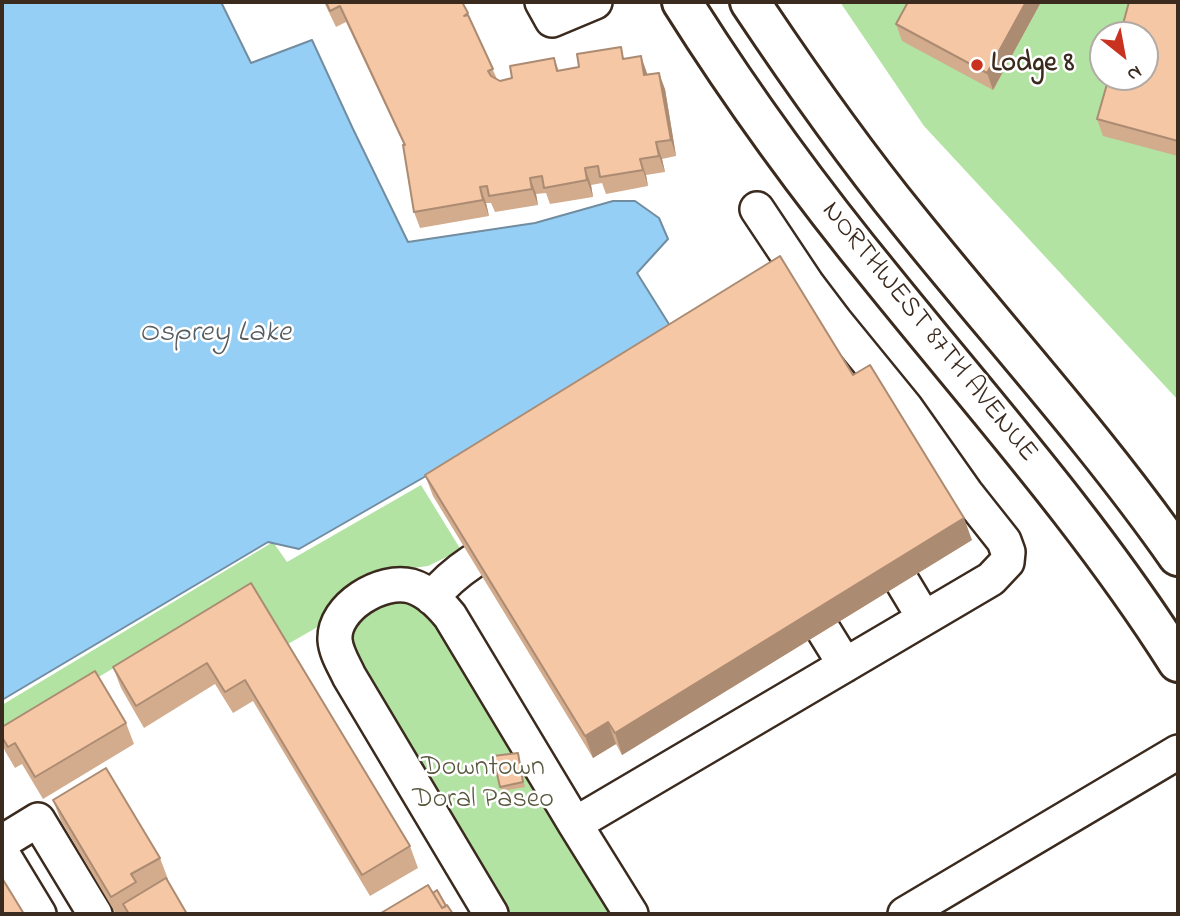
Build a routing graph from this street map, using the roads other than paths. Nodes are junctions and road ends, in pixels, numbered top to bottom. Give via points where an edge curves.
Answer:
1 (542, 2) edge
2 (595, 2) edge
3 (682, 2) edge
4 (750, 2) edge
5 (757, 209) dead end
6 (1178, 556) edge
7 (472, 562) edge
8 (902, 583) edge
9 (432, 598) junction
10 (924, 618) junction
11 (824, 631) edge
12 (1178, 662) edge
13 (845, 664) junction
14 (1178, 752) edge
15 (575, 824) junction
16 (2, 842) edge
17 (2, 853) edge
18 (39, 914) edge
19 (95, 914) edge
20 (492, 914) edge
21 (631, 914) edge
22 (905, 914) edge

1 - 2 street via 552,20
3 - 12 main road, NORTHWEST 87TH AVENUE via 825,207 1080,523
4 - 6 main road, NORTHWEST 87TH AVENUE via 871,173 1126,485
5 - 10 street via 807,284 1004,541 1007,562 991,579
7 - 9 street
8 - 10 street
9 - 15 street via 450,616
9 - 20 street via 400,584 366,594 343,616 335,642 349,676
10 - 13 street
11 - 13 street
13 - 15 street
14 - 22 street
15 - 21 street
16 - 19 street via 38,820
17 - 18 street

